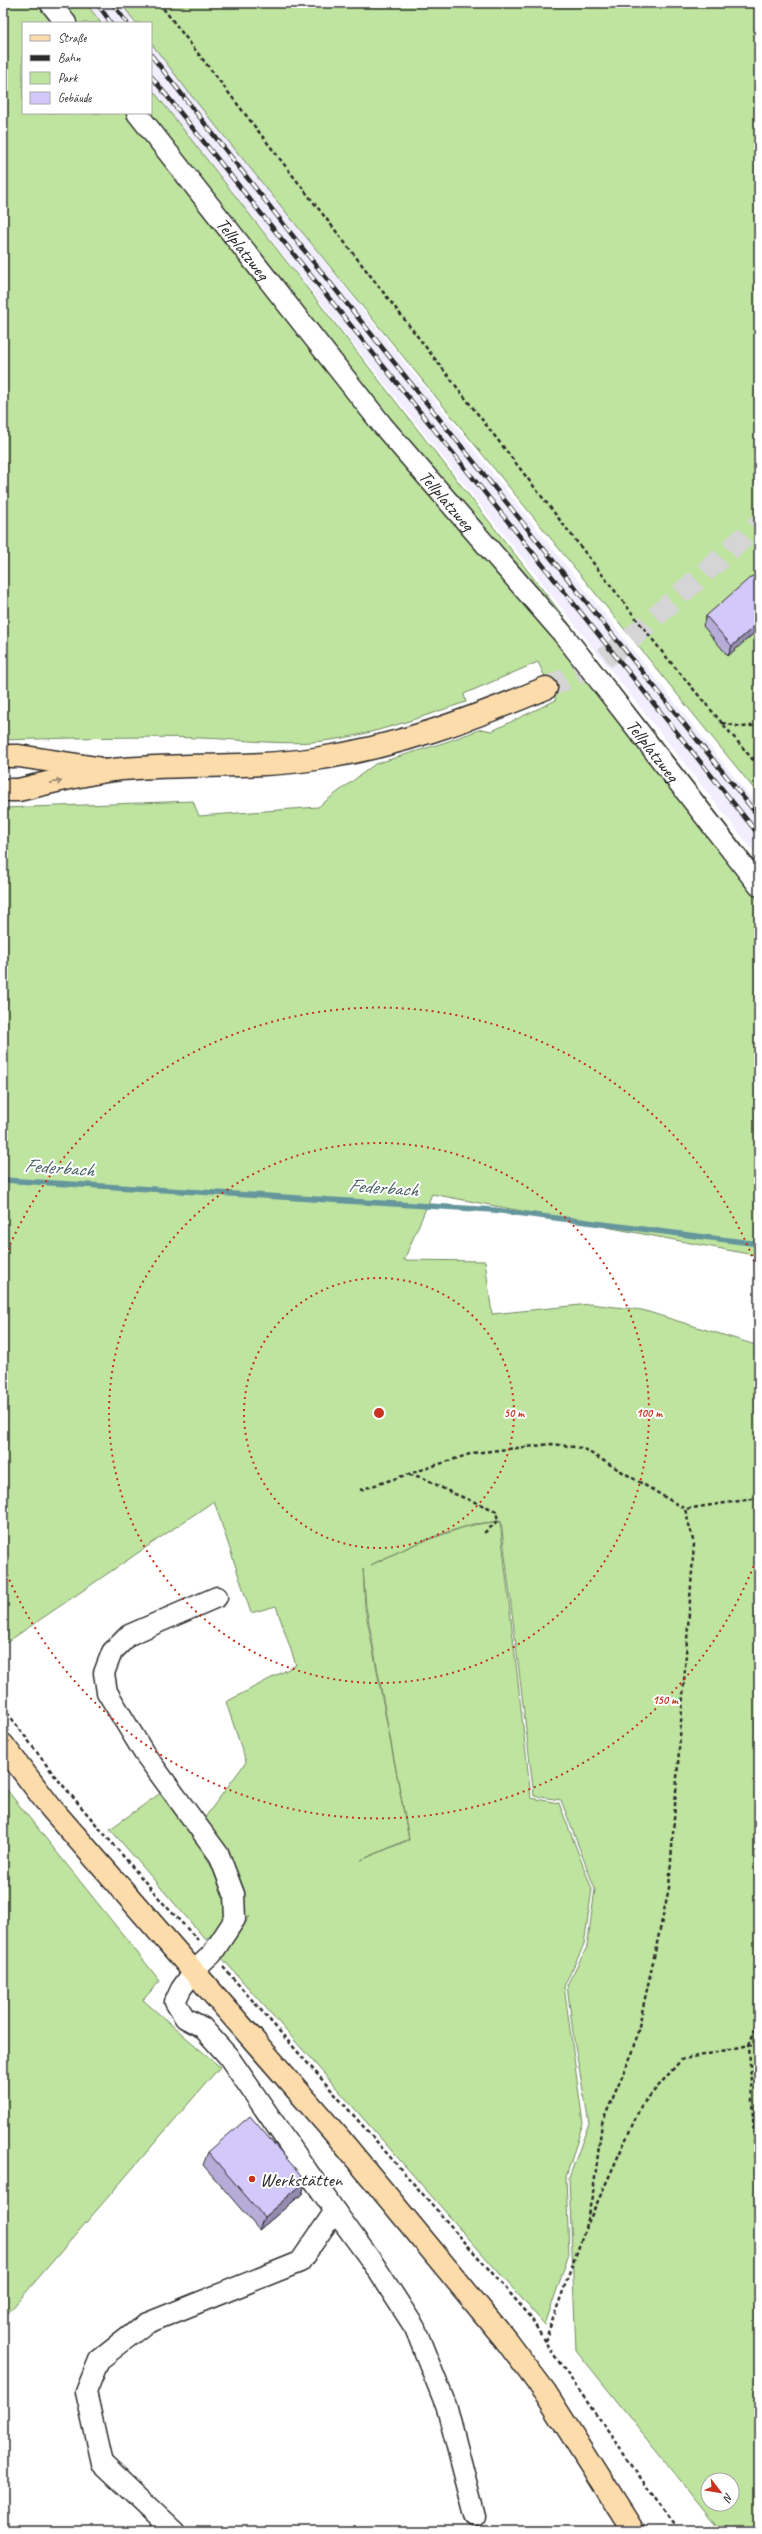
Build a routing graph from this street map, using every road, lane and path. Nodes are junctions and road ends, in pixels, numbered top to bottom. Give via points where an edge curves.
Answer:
1 (50, 3) edge
2 (159, 3) edge
3 (65, 22) edge
4 (138, 114) edge
5 (546, 688) tunnel mouth
6 (721, 722) junction
7 (759, 725) edge
8 (759, 732) edge
9 (3, 756) edge
10 (754, 760) junction
11 (759, 766) edge
12 (112, 770) junction
13 (3, 790) edge
14 (759, 886) edge
15 (407, 1474) junction
16 (360, 1490) dead end
17 (759, 1498) edge
18 (685, 1509) junction
19 (484, 1534) dead end
20 (217, 1597) dead end
21 (3, 1707) edge
22 (8, 1740) edge
23 (194, 1971) junction
24 (759, 2019) edge
25 (749, 2045) junction
26 (759, 2047) edge
27 (335, 2211) junction
28 (586, 2228) junction
29 (759, 2228) edge
30 (545, 2342) dead end
31 (475, 2516) dead end
32 (174, 2531) edge
33 (633, 2531) edge

1 - 3 lane
2 - 6 path via 653,641
4 - 14 lane, Tellplatzweg via 383,426 563,634
5 - 12 main road via 463,722 368,750 260,765
6 - 7 path via 742,728
6 - 10 path
8 - 10 path
9 - 12 main road via 19,756
10 - 11 path
13 -> 12 main road via 18,790
15 - 16 path
15 - 18 path via 473,1453 552,1444 582,1448
15 - 19 path via 423,1476 445,1490 470,1498 496,1511 498,1521
17 - 18 path
18 - 28 path via 694,1544 669,1888 634,2049 602,2123
20 - 23 lane via 129,1635 112,1652 104,1673 107,1692 144,1752 219,1855 234,1894 235,1919 212,1954
21 - 22 path
22 - 23 main road via 51,1808
23 - 27 lane via 175,2002 177,2009 185,2018 202,2027 228,2056
23 - 33 main road via 339,2138 505,2339 545,2392
24 - 25 path
25 - 26 path
25 - 28 path via 681,2060 641,2106
25 - 29 path
27 - 31 lane via 373,2262 415,2328 447,2408
27 - 32 lane via 300,2262 145,2324 99,2360 86,2392 102,2463
28 - 30 path

